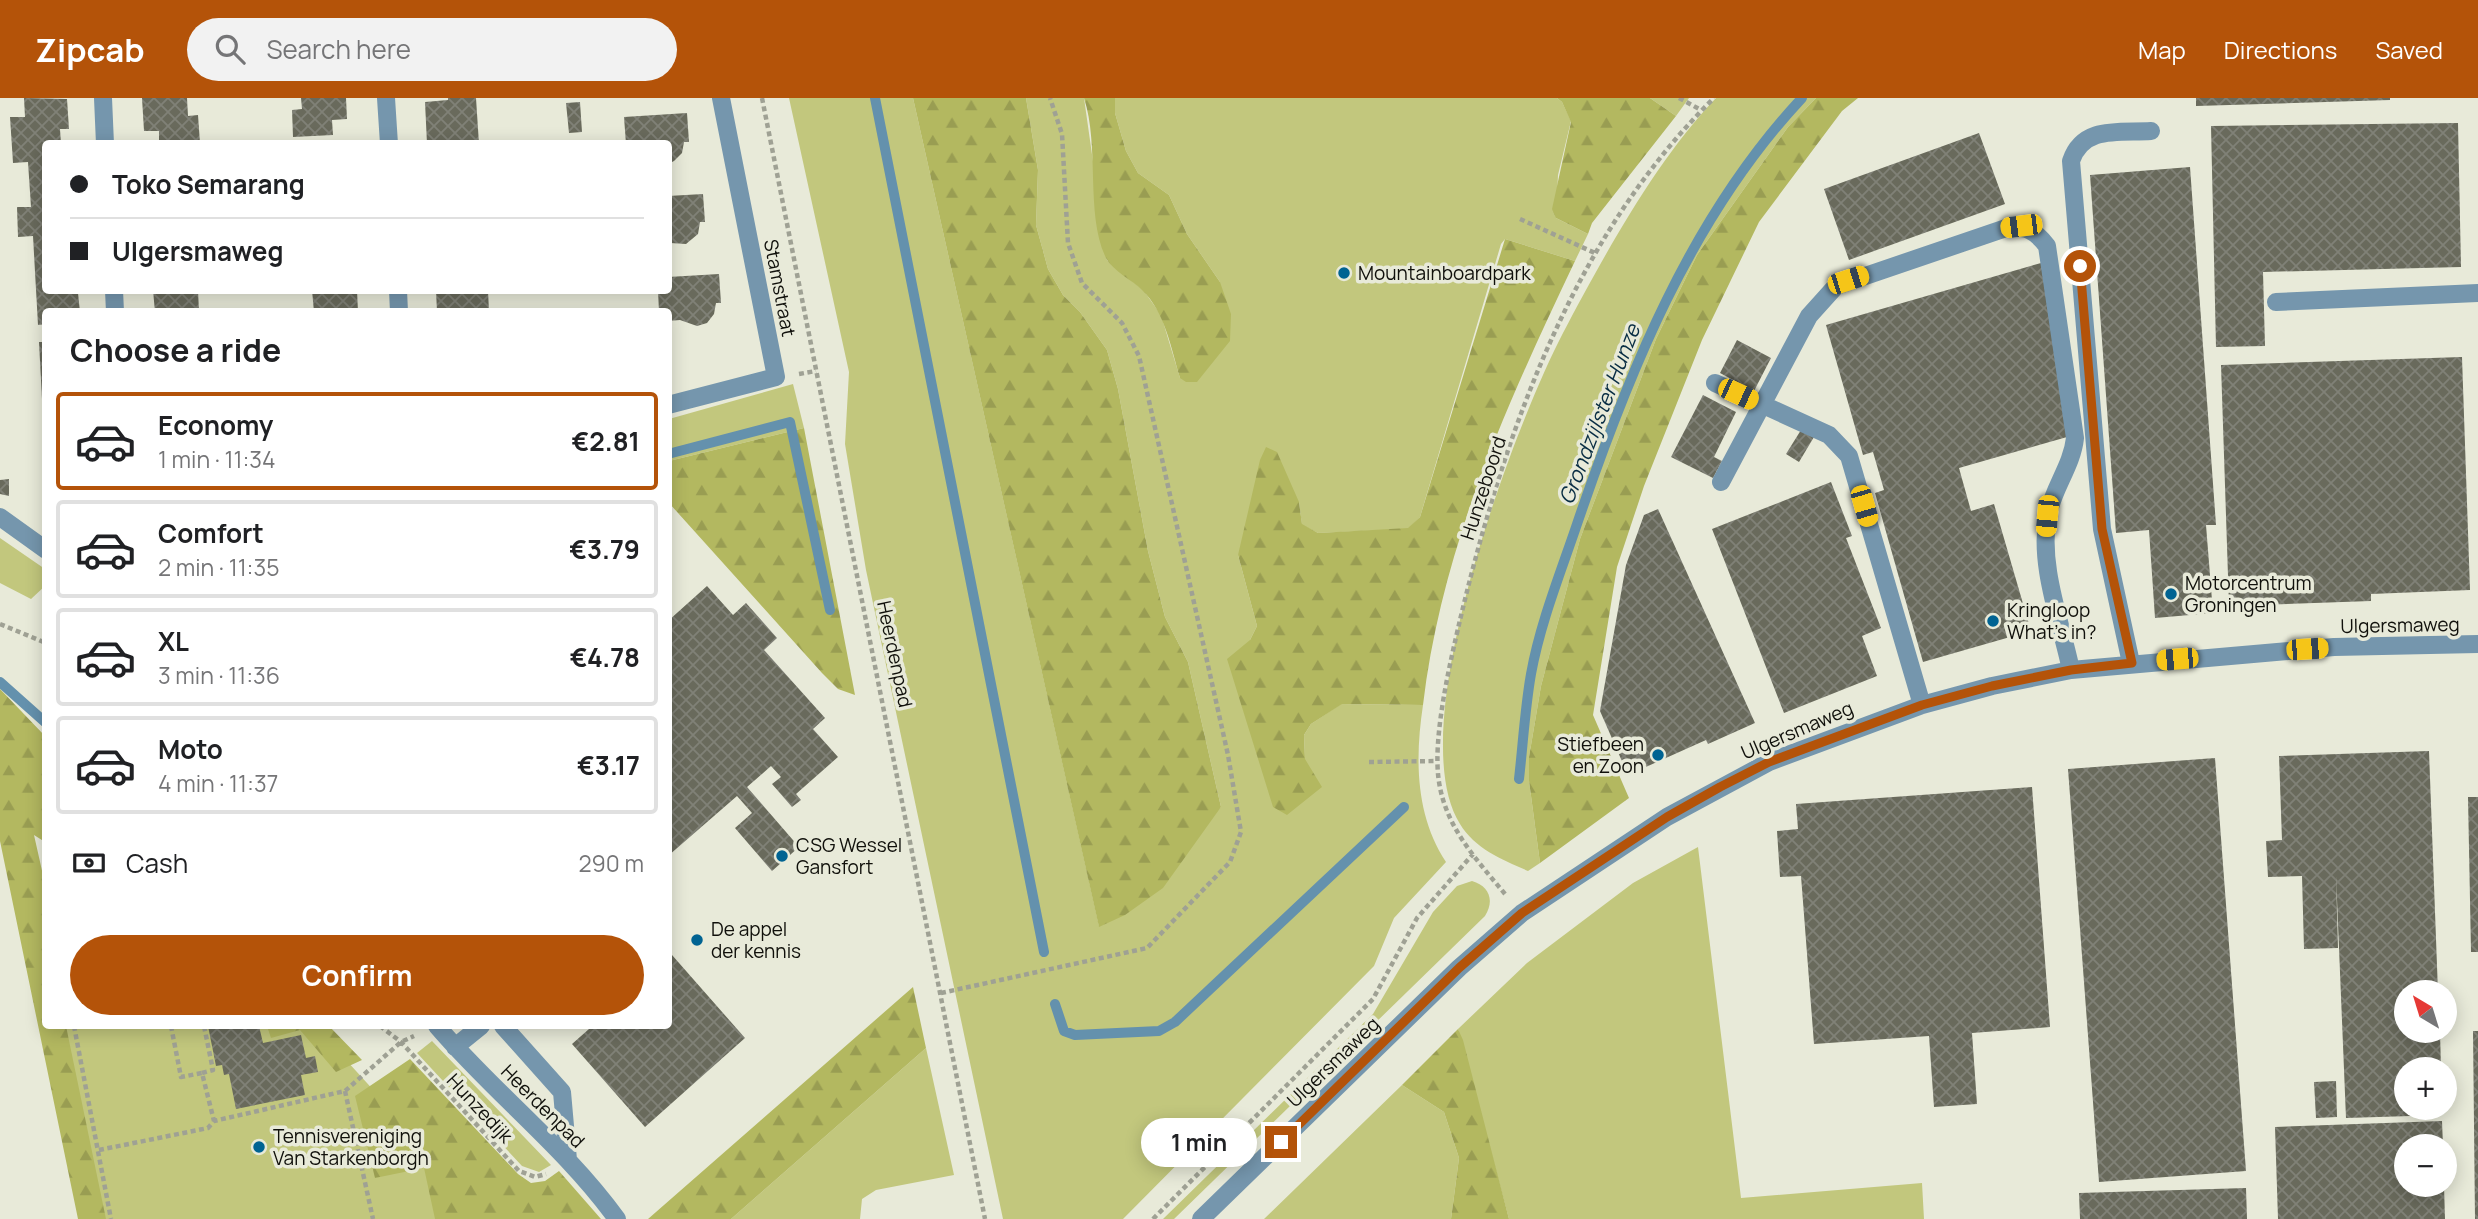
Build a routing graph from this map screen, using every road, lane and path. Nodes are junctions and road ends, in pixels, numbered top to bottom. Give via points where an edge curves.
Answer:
1 (103, 98) edge
2 (386, 98) edge
3 (722, 98) edge
4 (762, 98) edge
5 (1050, 98) edge
6 (1679, 98) edge
7 (1714, 98) edge
8 (1702, 110) junction
9 (2151, 131) dead end
10 (105, 140) edge
11 (388, 140) edge
12 (1520, 219) dead end
13 (1595, 253) junction
14 (2478, 293) edge
15 (2276, 302) dead end
16 (1715, 383) dead end
17 (672, 404) edge
18 (1762, 405) junction
19 (1721, 482) dead end
20 (0, 517) edge
21 (42, 547) edge
22 (0, 624) edge
23 (42, 641) edge
24 (2478, 644) edge
25 (2132, 663) junction
26 (2071, 670) junction
27 (1922, 705) junction
28 (1437, 761) junction
29 (1369, 762) dead end
30 (1473, 854) junction
31 (1522, 913) junction
32 (941, 993) junction
33 (75, 1029) edge
34 (172, 1029) edge
35 (205, 1029) edge
36 (384, 1029) edge
37 (440, 1029) edge
38 (477, 1029) edge
39 (506, 1029) edge
40 (401, 1042) junction
41 (455, 1047) junction
42 (202, 1073) junction
43 (345, 1091) junction
44 (214, 1121) junction
45 (99, 1150) junction
46 (569, 1160) junction
47 (111, 1219) edge
48 (373, 1219) edge
49 (617, 1219) edge
50 (985, 1219) edge
51 (1153, 1219) edge
52 (1201, 1219) edge

1 - 10 street
2 - 11 street
3 - 17 street, Stamstraat via 776,377
4 - 32 path, Heerdenpad
5 - 32 path via 1062,134 1068,243 1082,283 1122,323 1139,356 1241,832 1230,862 1147,948
6 - 8 path
7 - 8 path, Hunzeboord
8 - 13 path, Hunzeboord via 1649,171
9 - 25 street via 2091,135 2081,141 2071,161 2102,529
12 - 13 path
13 - 28 path, Hunzeboord via 1534,382 1472,567 1453,650
14 - 15 street
16 - 18 street
18 - 19 street
18 - 26 street via 1809,316 1836,286 2006,228 2032,230 2046,246 2075,439 2074,452 2052,498 2045,540
18 - 27 street via 1829,435 1849,456
20 - 21 street
22 - 23 path
24 - 25 street, Ulgersmaweg via 2334,648
25 - 26 street, Ulgersmaweg
26 - 27 street, Ulgersmaweg
27 - 31 street, Ulgersmaweg via 1769,762 1720,787
28 - 29 path
28 - 30 path, Hunzeboord via 1449,818
30 - 31 path, Hunzeboord
30 - 51 path, Ulgersmaweg via 1417,918 1373,999
31 - 52 street, Ulgersmaweg via 1459,968
32 - 50 path, Heerdenpad
33 - 45 path
34 - 42 path via 181,1077
35 - 42 path via 213,1070
36 - 40 path, Hunzedijk
37 - 41 street, Heerdenpad
38 - 41 street
39 - 46 street via 562,1092
40 - 43 path
40 - 46 path, Hunzedijk via 519,1171 542,1176
41 - 46 street, Heerdenpad
42 - 44 path
43 - 44 path
43 - 48 path
44 - 45 path via 208,1128
45 - 47 path
46 - 49 street, Heerdenpad

